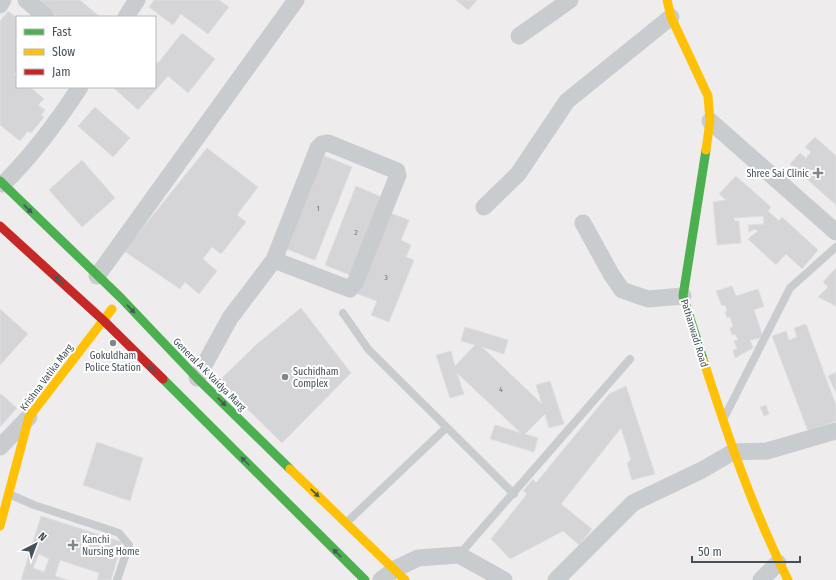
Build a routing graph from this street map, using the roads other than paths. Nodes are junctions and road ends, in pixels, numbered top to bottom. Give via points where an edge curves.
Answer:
1 (3, 0) edge
2 (26, 0) edge
3 (137, 0) edge
4 (296, 0) edge
5 (570, 0) edge
6 (667, 0) edge
7 (0, 4) edge
8 (45, 16) edge
9 (127, 16) edge
10 (671, 17) junction
11 (519, 36) dead end
12 (79, 88) edge
13 (710, 121) junction
14 (1, 183) edge
15 (484, 208) dead end
16 (583, 223) dead end
17 (0, 226) edge
18 (836, 232) edge
19 (836, 247) edge
20 (274, 260) junction
21 (97, 276) junction
22 (683, 296) junction
23 (121, 298) junction
24 (343, 313) dead end
25 (103, 320) junction
26 (630, 359) dead end
27 (197, 378) junction
28 (29, 417) junction
29 (723, 420) junction
30 (446, 428) junction
31 (836, 431) edge
32 (0, 447) edge
33 (733, 452) junction
34 (8, 494) junction
35 (514, 494) junction
36 (346, 523) junction
37 (0, 526) edge
38 (459, 555) junction
39 (778, 562) junction
40 (400, 575) edge
41 (561, 578) edge
42 (117, 580) edge
43 (365, 580) edge
44 (381, 580) edge
45 (504, 580) edge
46 (761, 580) edge
47 (788, 580) edge

1 - 7 street
2 - 8 street
3 - 9 street
4 - 21 street
5 - 11 street
6 - 10 main road, Pathanwadi Road
10 - 13 main road, Pathanwadi Road via 708,96
10 - 15 street via 567,101 518,174
12 - 14 street via 22,166
13 - 18 street
13 - 22 main road, Pathanwadi Road
14 -> 21 main road, General A K Vaidya Marg
16 - 22 street via 622,290 648,299
25 -> 17 main road
19 - 29 lane via 790,288
20 - 20 street via 318,148 322,144 328,143 397,170 398,175 355,283 350,289
20 - 27 street via 230,318
21 - 23 main road, General A K Vaidya Marg
22 - 29 main road, Pathanwadi Road
23 - 25 main road, Krishna Vatika Marg
23 -> 27 main road, General A K Vaidya Marg
24 - 30 lane via 368,349
25 - 28 main road, Krishna Vatika Marg
43 -> 25 main road
26 - 35 lane
27 -> 36 main road, General A K Vaidya Marg
28 - 32 street
28 - 34 main road, Krishna Vatika Marg
29 - 33 main road, Pathanwadi Road
30 - 35 lane
30 - 36 lane
31 - 33 street via 767,451
33 - 39 main road, Pathanwadi Road
33 - 41 street via 633,503
34 - 37 main road, Krishna Vatika Marg
34 - 42 lane via 119,533 129,544
35 - 38 lane
36 - 40 main road, General A K Vaidya Marg
38 - 40 street via 418,558
38 - 45 street
39 - 46 street
39 - 47 main road, Pathanwadi Road
40 - 44 street

